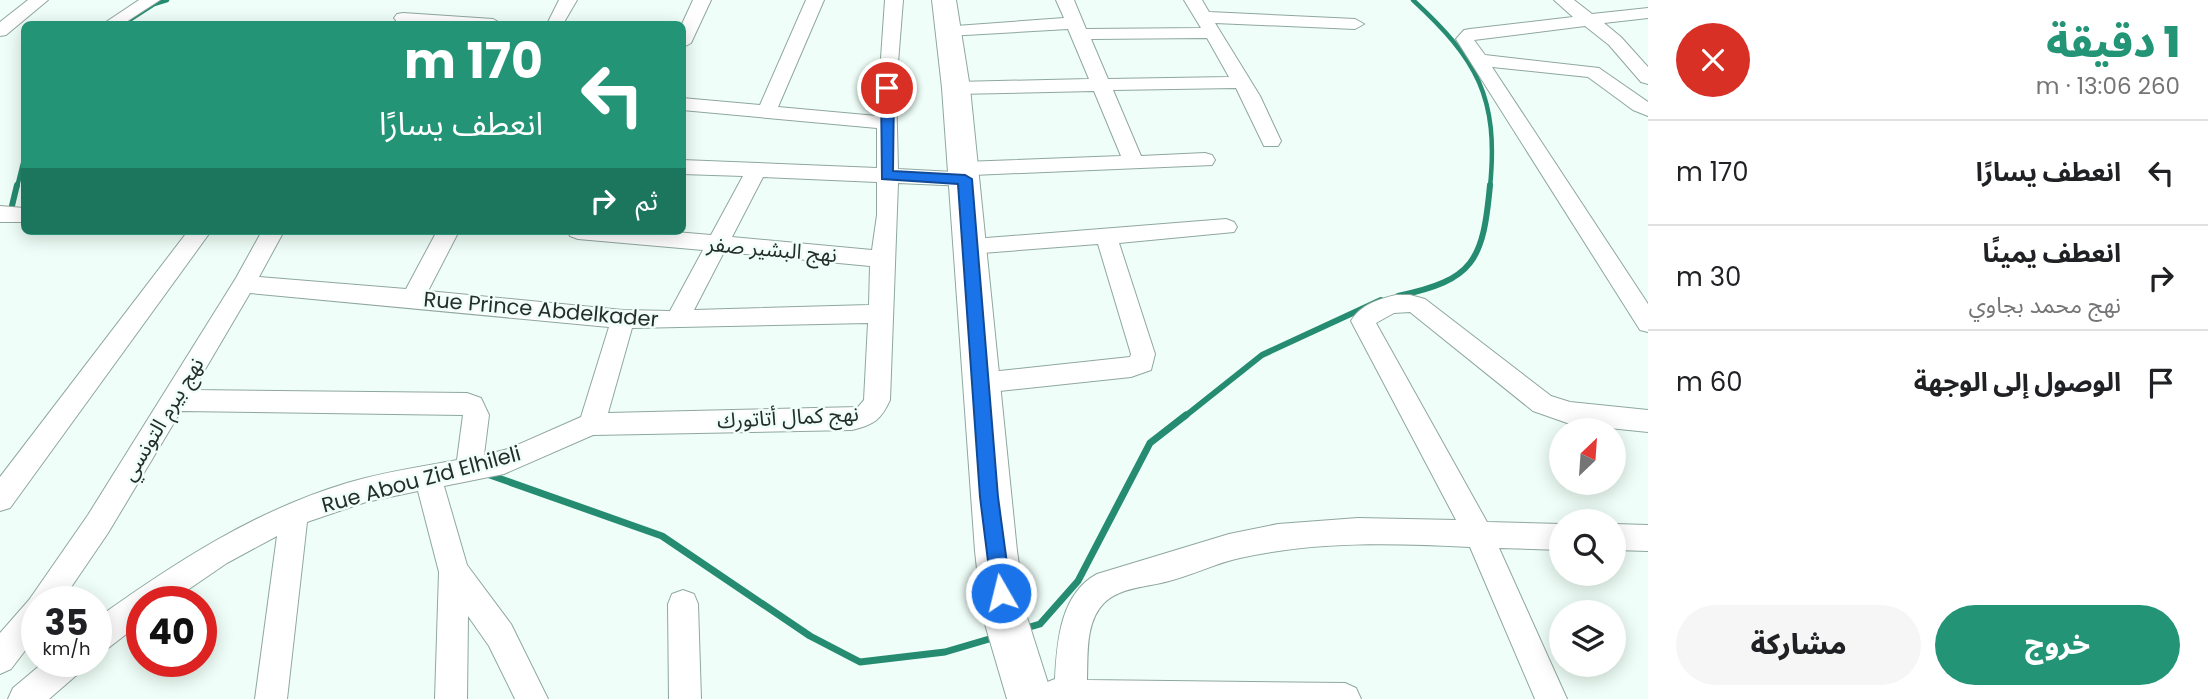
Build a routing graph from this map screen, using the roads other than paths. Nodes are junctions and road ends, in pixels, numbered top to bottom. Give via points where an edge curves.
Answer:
1 (39, 0) edge
2 (151, 0) edge
3 (412, 0) edge
4 (568, 0) edge
5 (702, 0) edge
6 (815, 0) edge
7 (894, 0) edge
8 (1065, 0) edge
9 (1193, 0) edge
10 (1563, 0) edge
11 (1648, 13) edge
12 (946, 15) edge
13 (1589, 19) junction
14 (117, 21) edge
15 (401, 21) edge
16 (557, 21) edge
17 (1355, 24) dead end
18 (1208, 25) junction
19 (1077, 29) junction
20 (0, 31) edge
21 (686, 34) edge
22 (1626, 52) junction
23 (1648, 54) edge
24 (1477, 60) junction
25 (1648, 78) edge
26 (1242, 82) junction
27 (1100, 84) junction
28 (956, 88) junction
29 (686, 104) edge
30 (1648, 110) edge
31 (767, 111) junction
32 (887, 123) junction
33 (1271, 141) dead end
34 (1206, 160) dead end
35 (1134, 162) junction
36 (686, 167) edge
37 (756, 170) junction
38 (964, 174) junction
39 (887, 176) junction
40 (0, 214) edge
41 (21, 215) edge
42 (1226, 227) dead end
43 (197, 235) edge
44 (271, 235) edge
45 (446, 235) edge
46 (631, 235) edge
47 (1106, 235) junction
48 (717, 245) junction
49 (969, 246) junction
50 (882, 259) junction
51 (244, 284) junction
52 (412, 298) junction
53 (880, 314) junction
54 (623, 319) junction
55 (677, 320) junction
56 (1648, 323) edge
57 (981, 383) junction
58 (171, 400) junction
59 (1648, 421) edge
60 (592, 424) junction
61 (469, 471) junction
62 (428, 479) junction
63 (0, 499) edge
64 (294, 515) junction
65 (1480, 537) junction
66 (1549, 537) edge
67 (1626, 537) edge
68 (1648, 538) edge
69 (454, 572) junction
70 (55, 586) edge
71 (168, 586) edge
72 (683, 604) dead end
73 (21, 631) edge
74 (0, 658) edge
75 (50, 677) edge
76 (1036, 688) edge
77 (24, 699) edge
78 (271, 699) edge
79 (451, 699) edge
80 (532, 699) edge
81 (685, 699) edge
82 (1345, 699) edge
83 (1551, 699) edge

1 - 20 street
2 - 14 street
3 - 15 street
4 - 16 street
5 - 21 street
6 - 31 street
7 - 32 street, نهج كمال أتاتورك
8 - 19 street
9 - 18 street
10 - 13 street
11 - 13 street
12 - 19 street
12 - 28 street
13 - 22 street
13 - 24 street via 1470,34 1466,43
17 - 18 street
18 - 19 street
18 - 26 street
19 - 27 street
22 - 23 street
22 - 25 street
24 - 30 street via 1592,72
24 - 56 street
26 - 27 street
26 - 33 street
27 - 28 street
27 - 35 street
28 - 38 street
29 - 31 street
31 - 32 street
32 - 39 street, نهج كمال أتاتورك
34 - 35 street
35 - 38 street
36 - 37 street
37 - 39 street
37 - 48 street
38 - 39 street
38 - 49 street
39 - 50 street, نهج كمال أتاتورك
40 - 41 street
42 - 47 street
43 - 63 street
44 - 51 street, نهج بيرم التونسي
45 - 52 street
46 - 48 street, نهج البشير صفر
47 - 49 street
47 - 57 street via 1142,363
48 - 50 street, نهج البشير صفر
48 - 55 street
49 - 57 street
50 - 53 street, نهج كمال أتاتورك
51 - 52 street, Rue Prince Abdelkader
51 - 58 street, نهج بيرم التونسي
52 - 54 street, Rue Prince Abdelkader
53 - 55 street, Rue Prince Abdelkader
53 - 60 street, نهج كمال أتاتورك via 877,400 865,416
54 - 55 street, Rue Prince Abdelkader
54 - 60 street
57 - 76 street via 1004,614
58 - 61 street via 467,404 475,415
58 - 70 street, نهج بيرم التونسي via 98,524
59 - 65 street via 1570,413 1542,404 1417,305 1399,302 1366,318 1364,326
60 - 61 street, Rue Abou Zid Elhileli via 507,461
61 - 62 street, Rue Abou Zid Elhileli
62 - 64 street, Rue Abou Zid Elhileli via 348,494
62 - 69 street
64 - 71 street, Rue Abou Zid Elhileli via 220,550
64 - 78 street
65 - 66 street
65 - 76 street via 1378,530 1292,537 1237,545 1115,582 1095,591 1083,606 1076,627
65 - 83 street
67 - 68 street
69 - 79 street
69 - 80 street via 500,635
72 - 81 street
73 - 74 street
75 - 77 street
76 - 82 street

